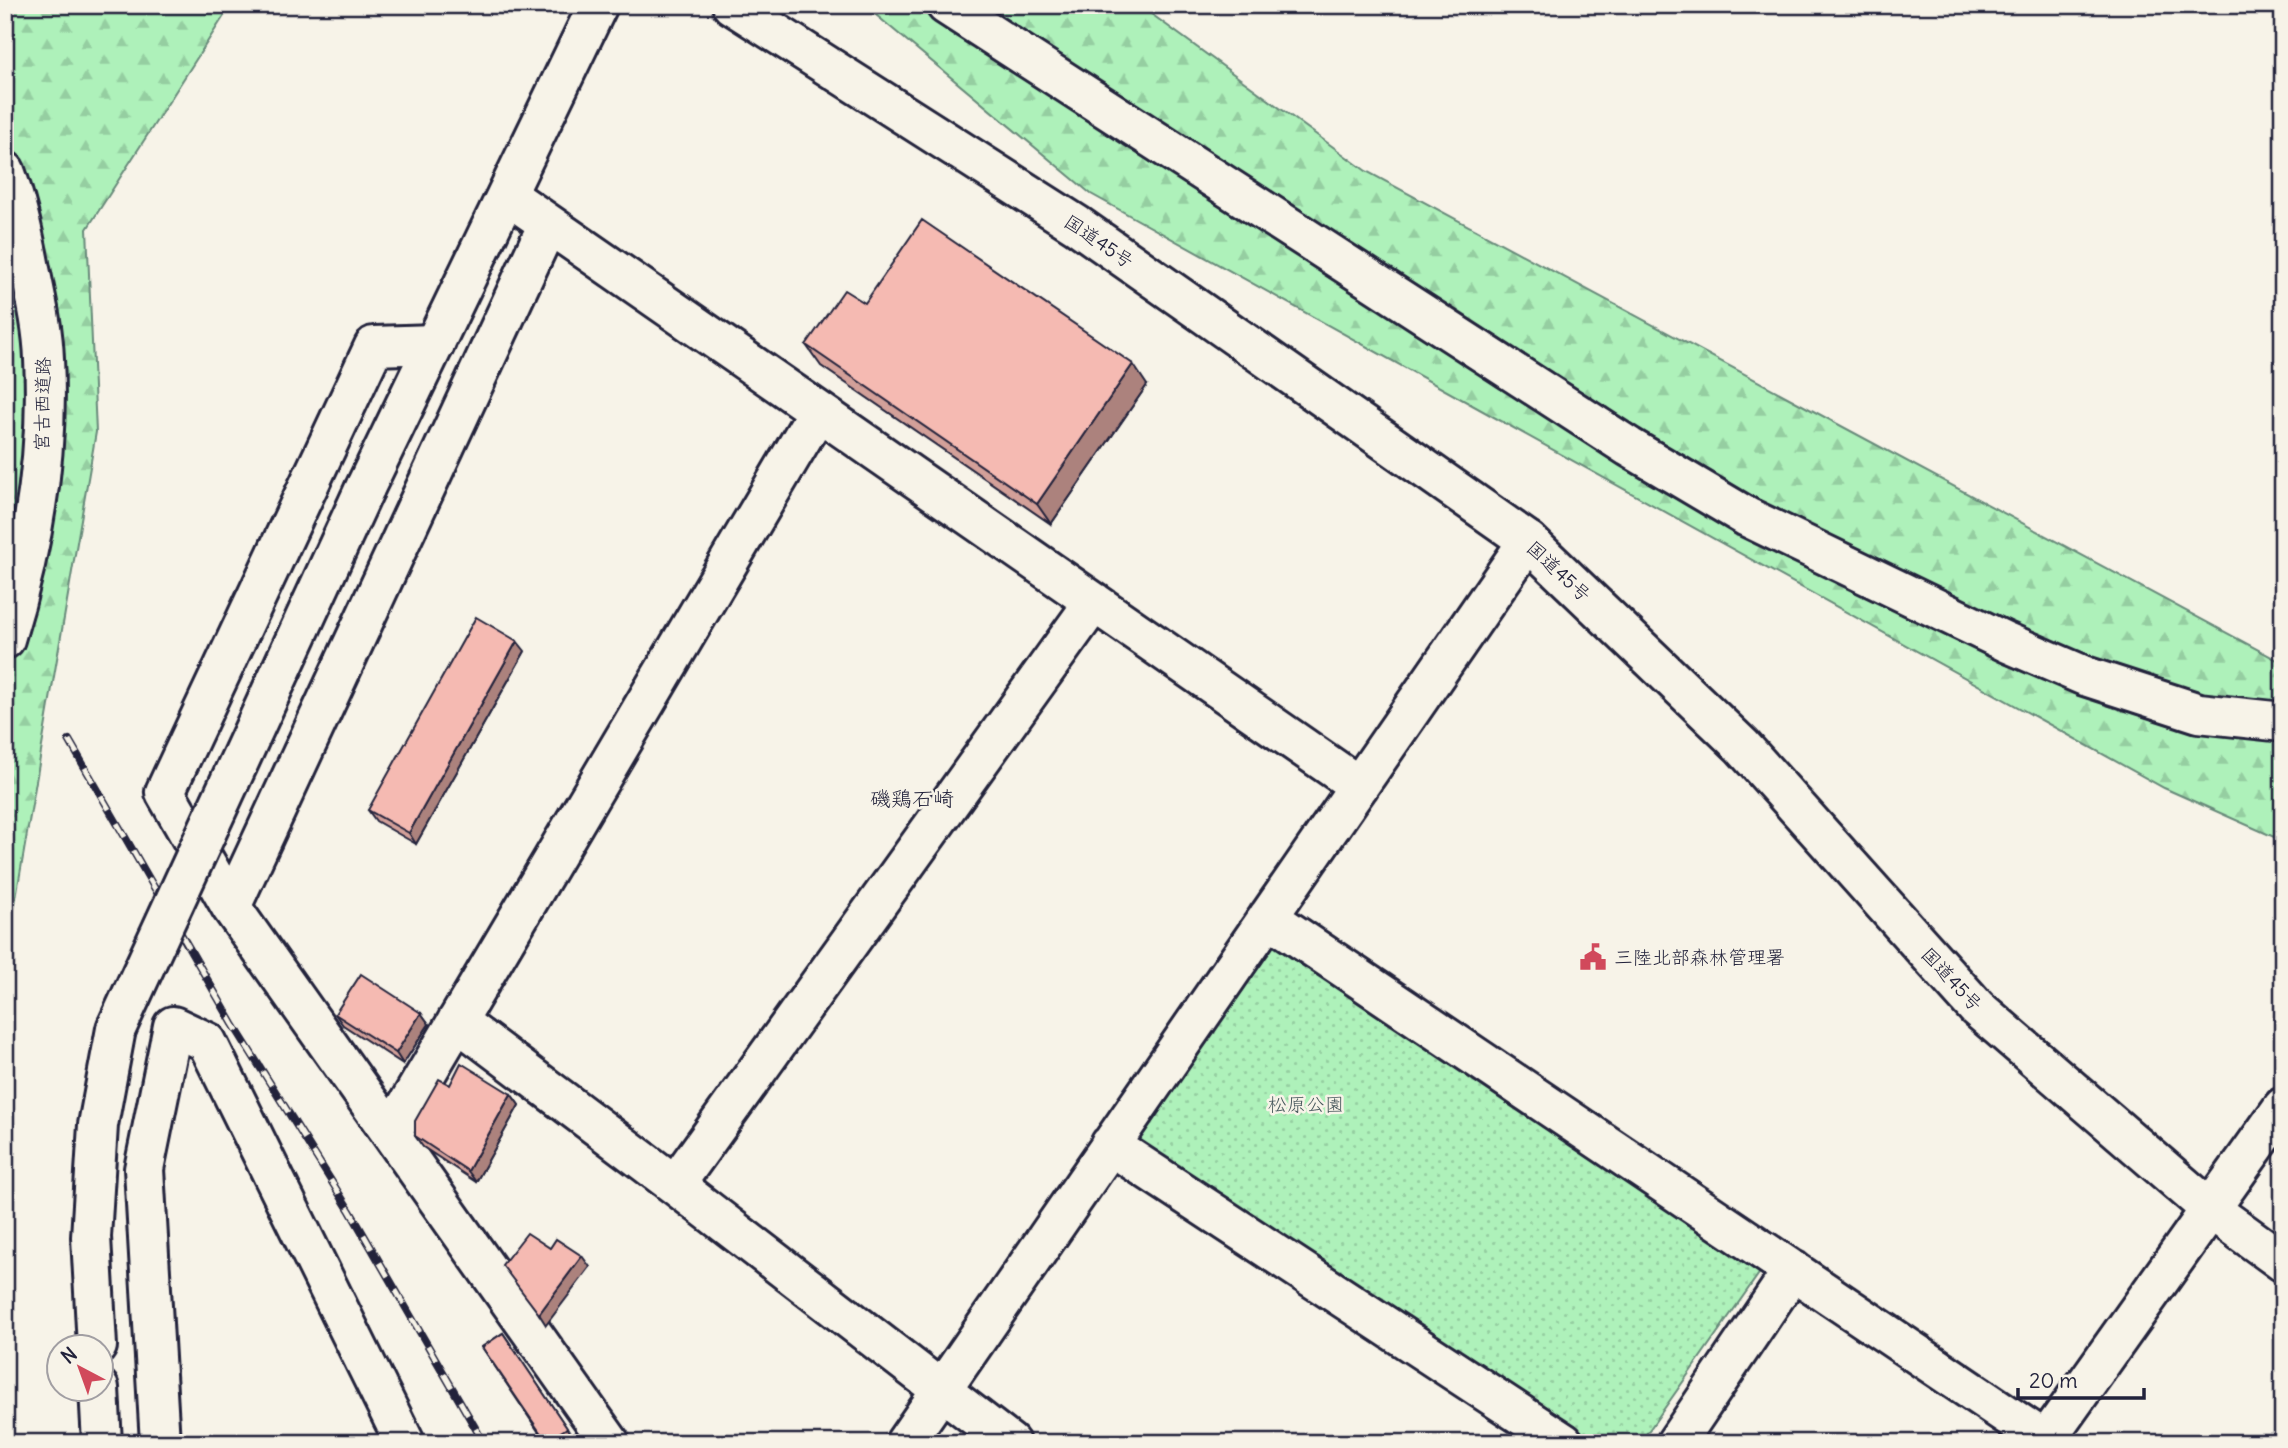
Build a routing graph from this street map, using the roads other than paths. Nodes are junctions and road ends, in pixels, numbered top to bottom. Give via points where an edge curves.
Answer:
1 (598, 5) edge
2 (732, 5) edge
3 (946, 5) edge
4 (5, 171) edge
5 (507, 195) junction
6 (548, 224) junction
7 (435, 344) junction
8 (817, 411) junction
9 (1528, 541) junction
10 (1094, 602) junction
11 (5, 639) edge
12 (2283, 722) edge
13 (1359, 786) junction
14 (231, 907) junction
15 (1268, 916) junction
16 (457, 1021) junction
17 (2283, 1107) edge
18 (391, 1133) junction
19 (1110, 1145) junction
20 (675, 1185) junction
21 (2210, 1209) junction
22 (2283, 1262) edge
23 (1793, 1270) junction
24 (96, 1332) edge
25 (941, 1390) junction
26 (100, 1402) edge
27 (2046, 1442) edge
28 (102, 1443) edge
29 (160, 1443) edge
30 (405, 1443) edge
31 (610, 1443) edge
32 (905, 1443) edge
33 (1010, 1443) edge
34 (1564, 1443) edge
35 (1676, 1443) edge

1 - 5 main road
2 - 9 main road, 国道45号 via 1077,225
3 - 12 main road via 1629,447 1747,517 2085,676 2199,713
4 - 11 main road, 宮古西道路 via 15,196 36,300 44,356 45,419 36,510
5 - 6 main road
5 - 7 main road
6 - 8 main road
6 - 14 main road
7 - 14 main road via 374,346 165,792
7 - 24 main road, bridge via 116,1029 98,1125 91,1237
8 - 10 main road
8 - 16 main road
9 - 13 main road
9 - 21 main road, 国道45号 via 1742,747 1977,1008
10 - 13 main road
10 - 20 main road
13 - 15 main road
14 - 18 main road
15 - 19 main road
15 - 23 main road
16 - 18 main road
16 - 20 main road
17 - 21 main road
18 - 31 main road
19 - 25 main road
19 - 34 main road
20 - 25 main road
21 - 22 main road, 国道45号
21 - 27 main road
23 - 27 main road
23 - 35 main road
25 - 32 main road
25 - 33 main road
26 - 28 main road
29 - 30 main road via 144,1169 173,1027 206,1042

